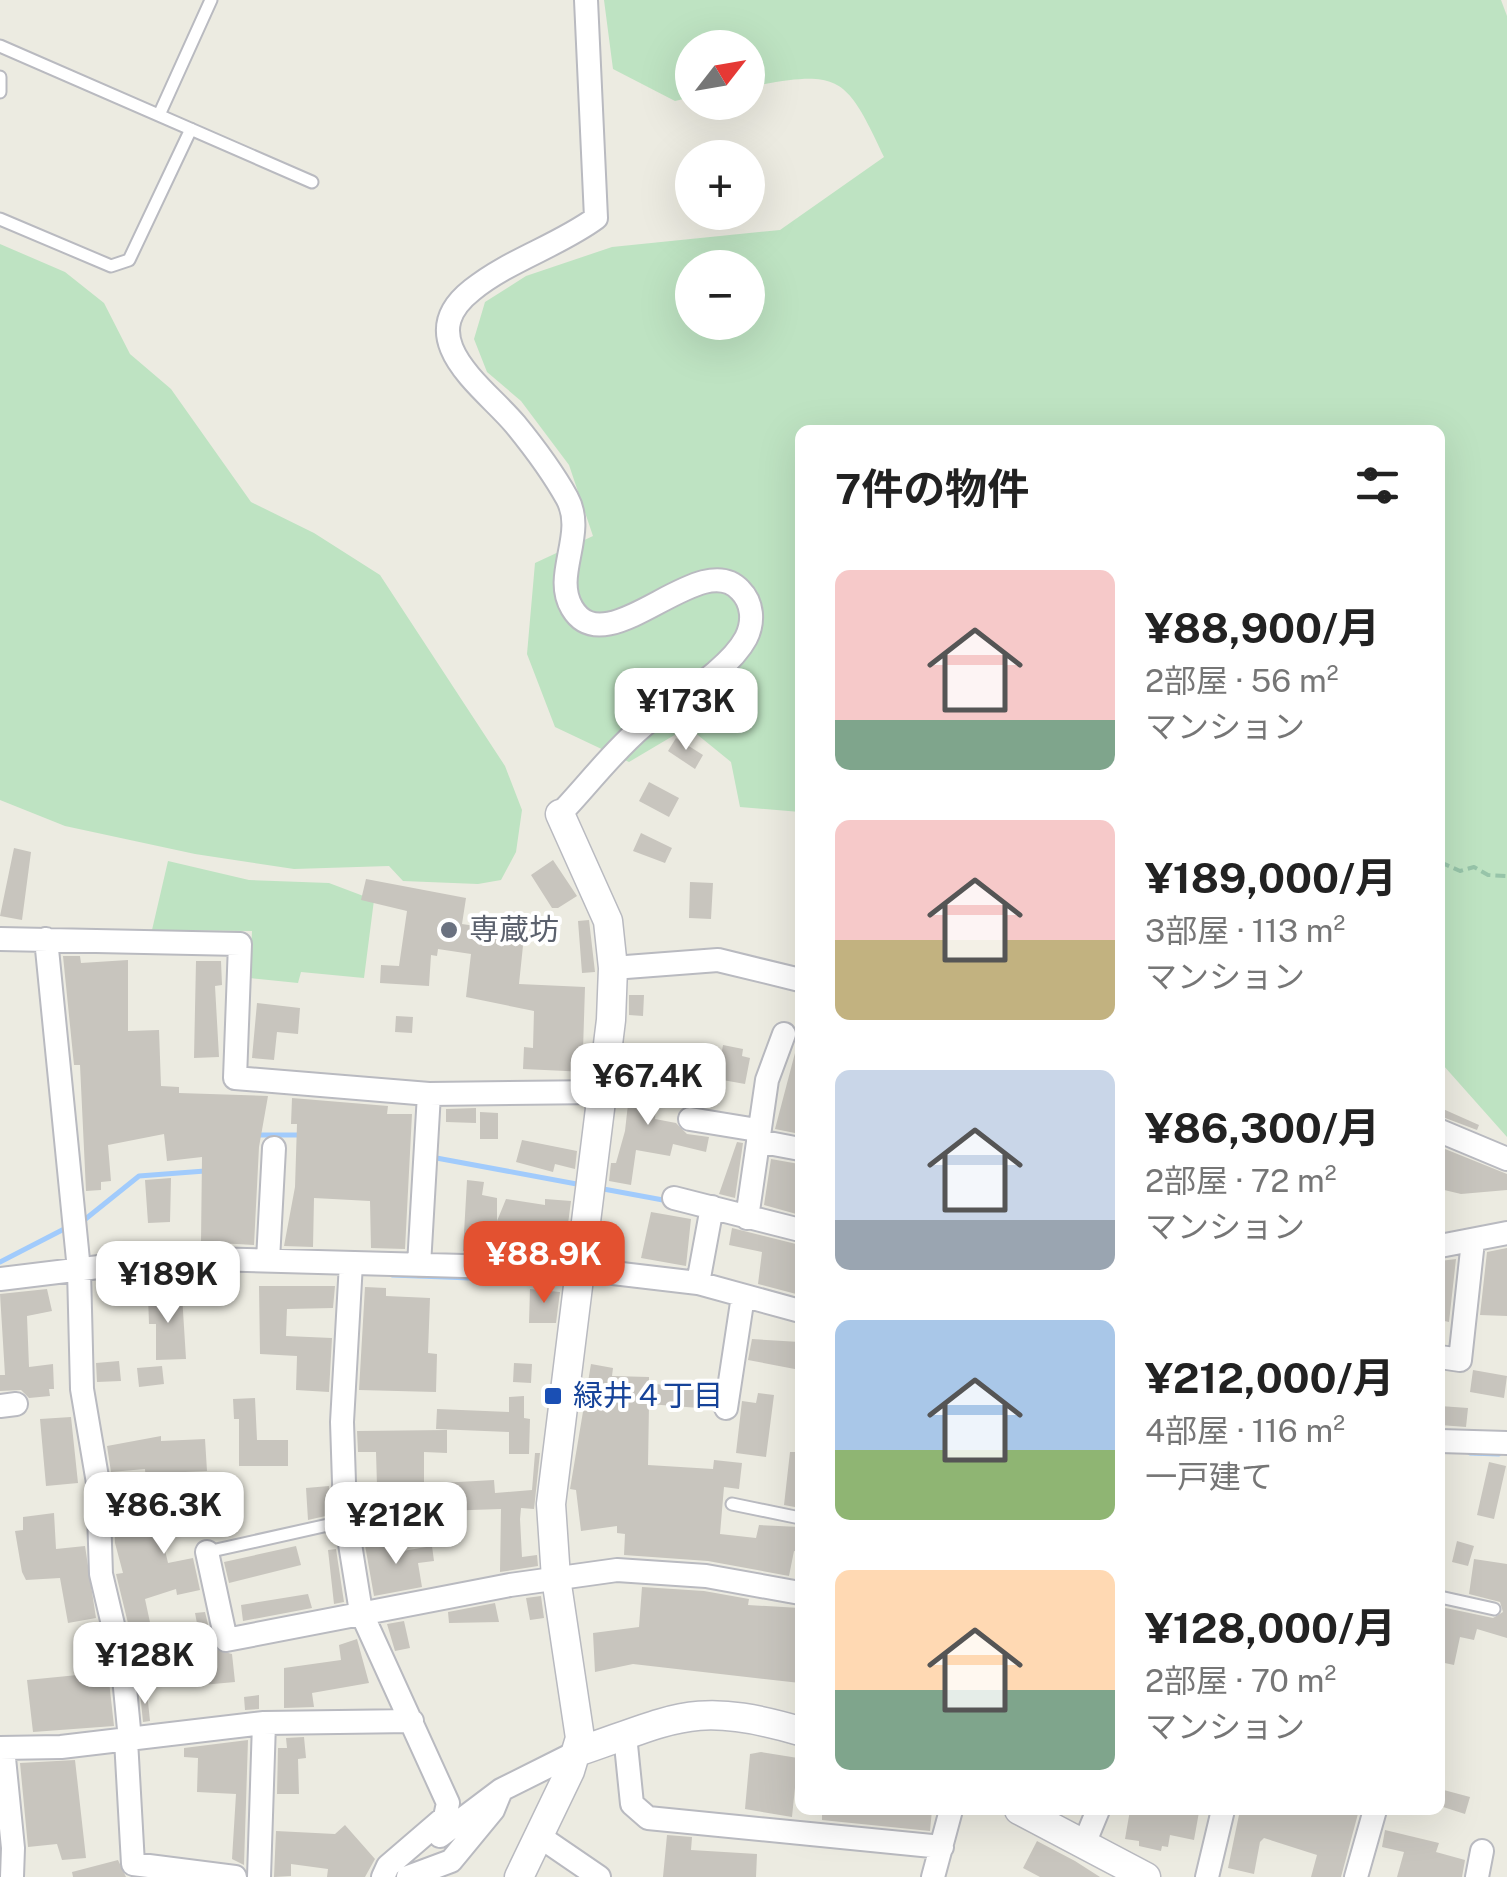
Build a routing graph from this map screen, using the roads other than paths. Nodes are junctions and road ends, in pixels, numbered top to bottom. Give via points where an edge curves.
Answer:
1 (211, 0) edge
2 (586, 0) edge
3 (0, 46) edge
4 (0, 77) edge
5 (0, 92) edge
6 (159, 115) junction
7 (191, 130) junction
8 (312, 182) dead end
9 (0, 219) edge
10 (560, 814) joint
11 (0, 939) edge
12 (46, 940) junction
13 (613, 968) junction
14 (795, 979) edge
15 (784, 1034) dead end
16 (603, 1092) junction
17 (429, 1094) junction
18 (690, 1119) dead end
19 (1445, 1133) edge
20 (758, 1136) junction
21 (795, 1147) edge
22 (274, 1148) dead end
23 (1507, 1159) edge
24 (674, 1198) dead end
25 (712, 1207) junction
26 (747, 1218) junction
27 (795, 1229) edge
28 (1507, 1234) edge
29 (1473, 1241) junction
30 (1445, 1245) edge
31 (268, 1260) junction
32 (351, 1263) junction
33 (419, 1264) junction
34 (579, 1269) junction
35 (78, 1270) junction
36 (0, 1279) edge
37 (698, 1283) junction
38 (743, 1296) junction
39 (795, 1310) edge
40 (1445, 1358) edge
41 (726, 1408) dead end
42 (1445, 1441) edge
43 (1507, 1442) edge
44 (732, 1504) dead end
45 (795, 1517) edge
46 (346, 1520) junction
47 (206, 1552) joint
48 (556, 1578) junction
49 (795, 1591) edge
50 (1445, 1598) edge
51 (1494, 1609) dead end
52 (362, 1612) junction
53 (412, 1721) junction
54 (264, 1723) junction
55 (795, 1730) edge
56 (625, 1735) junction
57 (128, 1740) junction
58 (2, 1748) edge
59 (578, 1752) junction
60 (501, 1790) junction
61 (950, 1815) edge
62 (1029, 1815) edge
63 (1096, 1815) edge
64 (1222, 1815) edge
65 (1374, 1815) edge
66 (539, 1836) junction
67 (1084, 1844) junction
68 (942, 1847) junction
69 (1482, 1852) dead end
70 (455, 1869) edge
71 (12, 1877) edge
72 (235, 1877) edge
73 (259, 1877) edge
74 (384, 1877) edge
75 (408, 1877) edge
76 (519, 1877) edge
77 (600, 1877) edge
78 (933, 1877) edge
79 (1146, 1877) edge
80 (1207, 1877) edge
81 (1356, 1877) edge
82 (1477, 1877) edge

1 - 6 lane
2 - 10 street via 596,218 455,304 454,357 515,424 569,501 574,543 565,588 572,610 587,622 612,624 714,577 732,581 746,595 752,617 745,640 640,728
3 - 6 lane
4 - 5 lane
6 - 7 lane
7 - 8 lane
7 - 9 lane via 130,260 112,266
10 - 13 street via 608,922
11 - 12 street
12 - 17 street via 240,944 235,1078
12 - 35 street
13 - 14 street via 718,960
13 - 16 street
15 - 20 street via 767,1080
16 - 17 street
16 - 34 street
17 - 33 street
18 - 20 street
19 - 23 street
20 - 21 street
20 - 26 street
22 - 31 street
24 - 25 street
25 - 26 street
25 - 37 street
26 - 27 street
28 - 29 street
29 - 30 street
29 - 40 street via 1460,1360
31 - 32 street
31 - 35 street via 173,1258
32 - 33 street
32 - 46 street via 342,1422
33 - 34 street
34 - 37 street
34 - 48 street via 551,1504
35 - 36 street
35 - 57 street via 79,1356 98,1483 101,1574 122,1667
37 - 38 street
38 - 39 street
38 - 41 street
42 - 43 street
44 - 45 lane
46 - 47 lane
46 - 52 street
47 - 52 street via 226,1640
48 - 49 street via 616,1570
48 - 52 street
48 - 59 street
50 - 51 lane
52 - 53 street
53 - 54 street
53 - 74 street via 448,1804 445,1817 388,1866
54 - 57 street
54 - 73 street
55 - 56 street via 708,1713
56 - 59 street
56 - 68 street via 632,1804 648,1818
57 - 58 street
57 - 72 street via 133,1864
58 - 71 street
59 - 60 street
59 - 66 street
60 - 70 street
60 - 74 street
61 - 68 street
62 - 67 street
63 - 67 street
64 - 80 street
65 - 81 street
66 - 76 street
66 - 77 street
67 - 79 street
68 - 78 street
69 - 82 street
70 - 75 street

